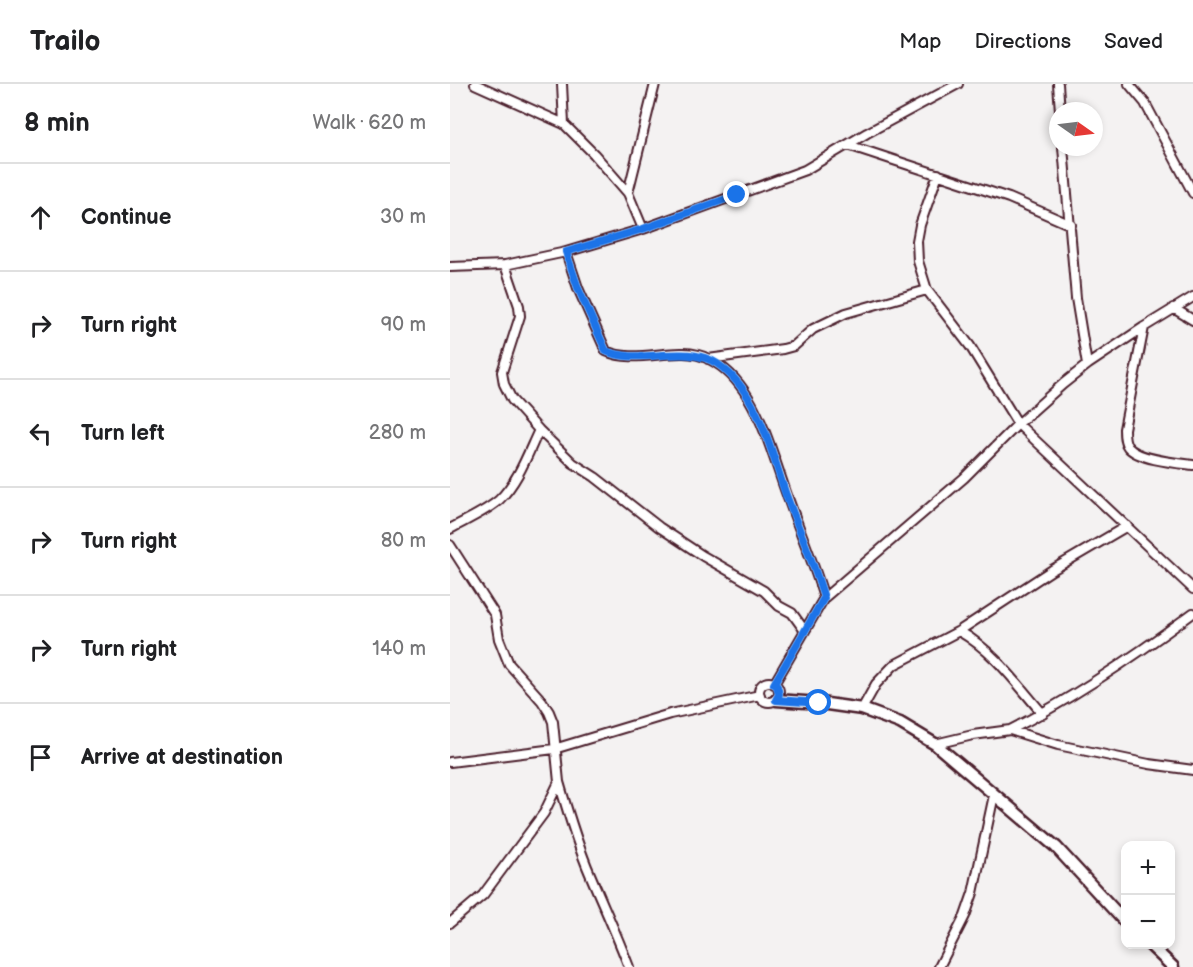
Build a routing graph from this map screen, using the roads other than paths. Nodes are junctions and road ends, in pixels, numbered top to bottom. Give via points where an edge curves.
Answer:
1 (475, 84) edge
2 (499, 84) edge
3 (562, 84) edge
4 (655, 84) edge
5 (958, 84) edge
6 (1058, 84) edge
7 (1129, 84) edge
8 (501, 95) junction
9 (1059, 102) edge
10 (564, 124) junction
11 (848, 145) junction
12 (1064, 156) edge
13 (938, 174) junction
14 (1193, 193) edge
15 (628, 194) junction
16 (1071, 225) junction
17 (643, 229) junction
18 (566, 252) junction
19 (505, 265) junction
20 (450, 267) edge
21 (927, 290) junction
22 (1193, 297) edge
23 (1173, 308) junction
24 (1193, 320) edge
25 (1144, 327) junction
26 (708, 359) junction
27 (1087, 365) junction
28 (1018, 424) junction
29 (539, 430) junction
30 (1193, 465) edge
31 (1127, 526) junction
32 (450, 528) edge
33 (450, 545) edge
34 (1193, 589) edge
35 (824, 598) junction
36 (1193, 613) edge
37 (805, 631) junction
38 (959, 632) junction
39 (774, 684) junction
40 (760, 695) junction
41 (776, 700) junction
42 (862, 709) junction
43 (1043, 714) junction
44 (1010, 730) junction
45 (936, 744) junction
46 (554, 749) junction
47 (450, 762) edge
48 (1193, 770) edge
49 (559, 782) junction
50 (994, 795) junction
51 (1121, 919) edge
52 (450, 922) edge
53 (1153, 949) edge
54 (629, 967) edge
55 (939, 967) edge
56 (1173, 967) edge

1 - 8 street
2 - 8 street
3 - 10 street
4 - 15 street
5 - 11 street
6 - 9 street
7 - 14 street via 1145,103
8 - 10 street
10 - 15 street
11 - 13 street
11 - 17 street via 805,170
12 - 16 street
13 - 16 street via 1009,198
13 - 21 street via 917,241 918,261
15 - 17 street
16 - 27 street via 1076,298
17 - 18 street
18 - 19 street
18 - 26 street via 606,351 622,356 686,353
19 - 20 street
19 - 29 street via 520,316 502,372 504,384 512,400
21 - 26 street via 846,313 813,329 794,346
21 - 28 street via 970,346
22 - 23 street
23 - 24 street
23 - 25 street
25 - 27 street
25 - 30 street via 1124,439 1129,448 1141,455
26 - 35 street via 741,388 762,425
27 - 28 street
28 - 31 street
28 - 35 street via 964,478
29 - 32 street via 513,483 499,500
29 - 37 street via 573,463 659,527 764,591 792,613
31 - 34 street
31 - 38 street
33 - 46 street via 495,615 509,664 549,712
35 - 37 street
36 - 43 street
37 - 39 street
38 - 42 street via 894,665 876,684
38 - 43 street via 977,641 996,659
39 - 40 street via 763,684
39 - 41 street via 779,694
40 - 41 street via 768,702
40 - 46 street via 670,714
41 - 42 street
42 - 45 street via 900,723
43 - 44 street
44 - 45 street
44 - 48 street via 1069,747
45 - 50 street
46 - 47 street
46 - 49 street
49 - 52 street via 544,813 483,895
49 - 54 street via 589,873
50 - 51 street via 1056,848
50 - 55 street via 973,893
53 - 56 street

